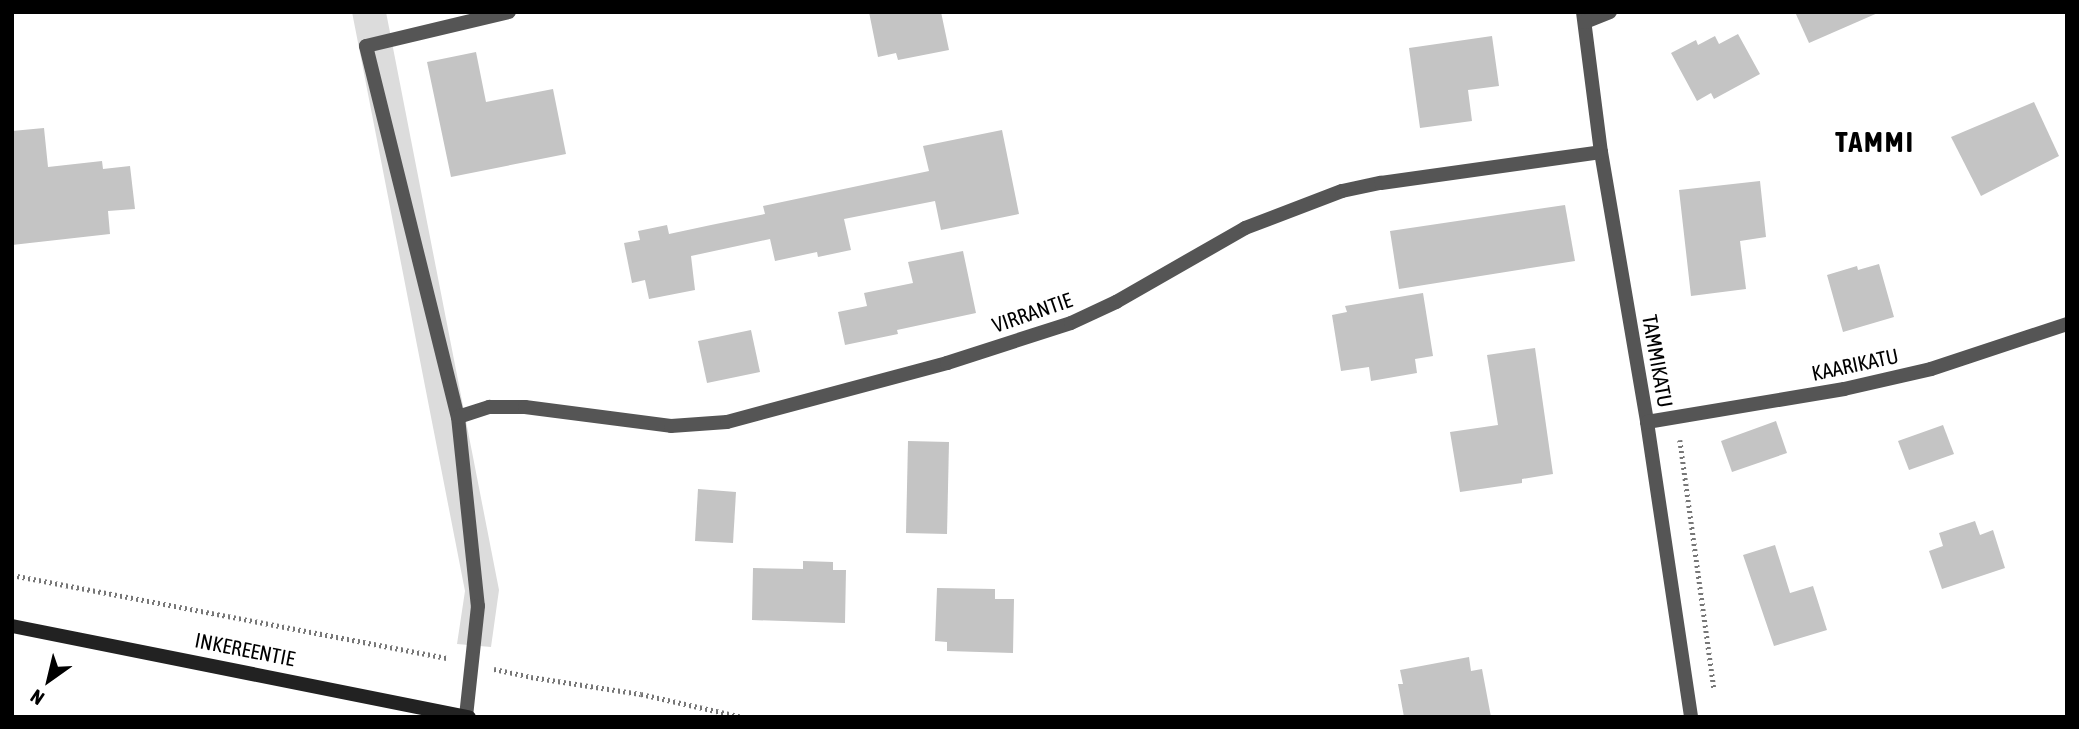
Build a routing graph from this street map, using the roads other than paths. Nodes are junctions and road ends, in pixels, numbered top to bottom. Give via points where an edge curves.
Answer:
1 (509, 12) edge
2 (1610, 12) edge
3 (1584, 17) edge
4 (1601, 152) junction
5 (2067, 324) edge
6 (458, 417) junction
7 (1647, 422) junction
8 (12, 626) edge
9 (468, 717) edge
10 (1690, 717) edge

1 - 6 street via 366,46
2 - 3 street
3 - 4 street, TAMMIKATU
4 - 6 street, VIRRANTIE via 1342,191 1245,228 1070,323 947,363 727,422 671,426 525,407 489,407
4 - 7 street, TAMMIKATU
5 - 7 street, KAARIKATU via 1931,369 1844,390
6 - 9 street via 478,606
7 - 10 street, TAMMIKATU
8 - 9 street, INKEREENTIE

